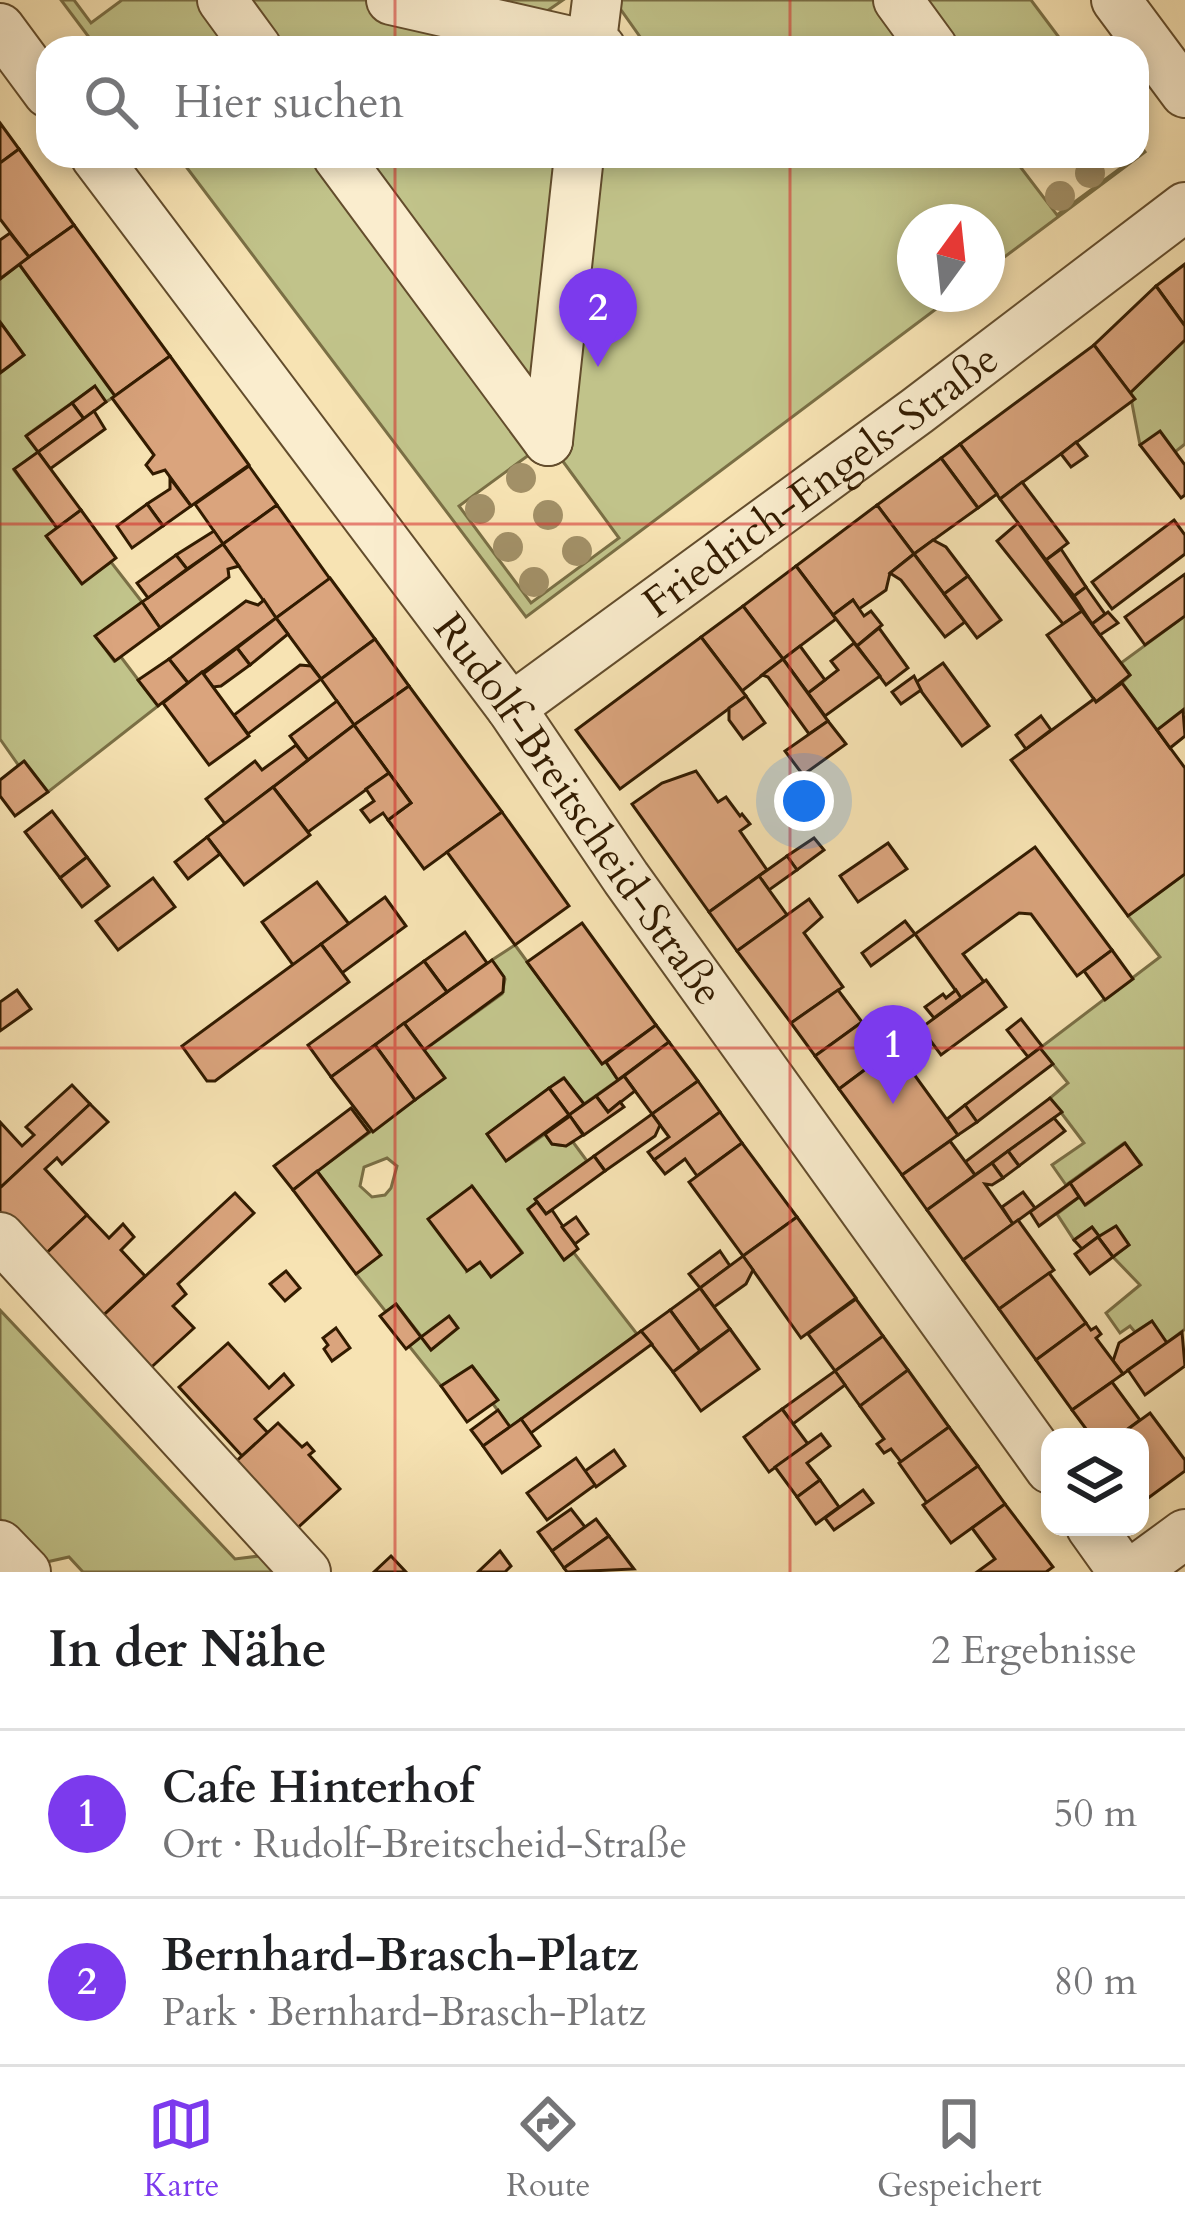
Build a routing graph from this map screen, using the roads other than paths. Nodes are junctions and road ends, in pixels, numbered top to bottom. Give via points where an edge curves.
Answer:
1 (221, 0) edge
2 (392, 0) edge
3 (898, 0) edge
4 (1116, 0) edge
5 (0, 28) edge
6 (595, 35) edge
7 (248, 36) edge
8 (924, 36) edge
9 (1143, 36) edge
10 (1149, 44) edge
11 (36, 77) edge
12 (1185, 93) edge
13 (104, 168) edge
14 (346, 168) edge
15 (578, 168) edge
16 (1185, 207) edge
17 (511, 708) junction
18 (0, 1237) edge
19 (1041, 1456) edge
20 (1185, 1534) edge
21 (1097, 1536) edge
22 (0, 1545) edge
23 (26, 1572) edge
24 (306, 1572) edge
25 (1123, 1572) edge
26 (1132, 1572) edge

1 - 7 street
2 - 6 street
3 - 8 street
4 - 9 street
5 - 11 street
10 - 12 street
13 - 17 street, Rudolf-Breitscheid-Straße
14 - 15 street via 548,441
16 - 17 street, Friedrich-Engels-Straße
17 - 19 street, Rudolf-Breitscheid-Straße
18 - 24 street
20 - 26 street
21 - 25 street
22 - 23 street

